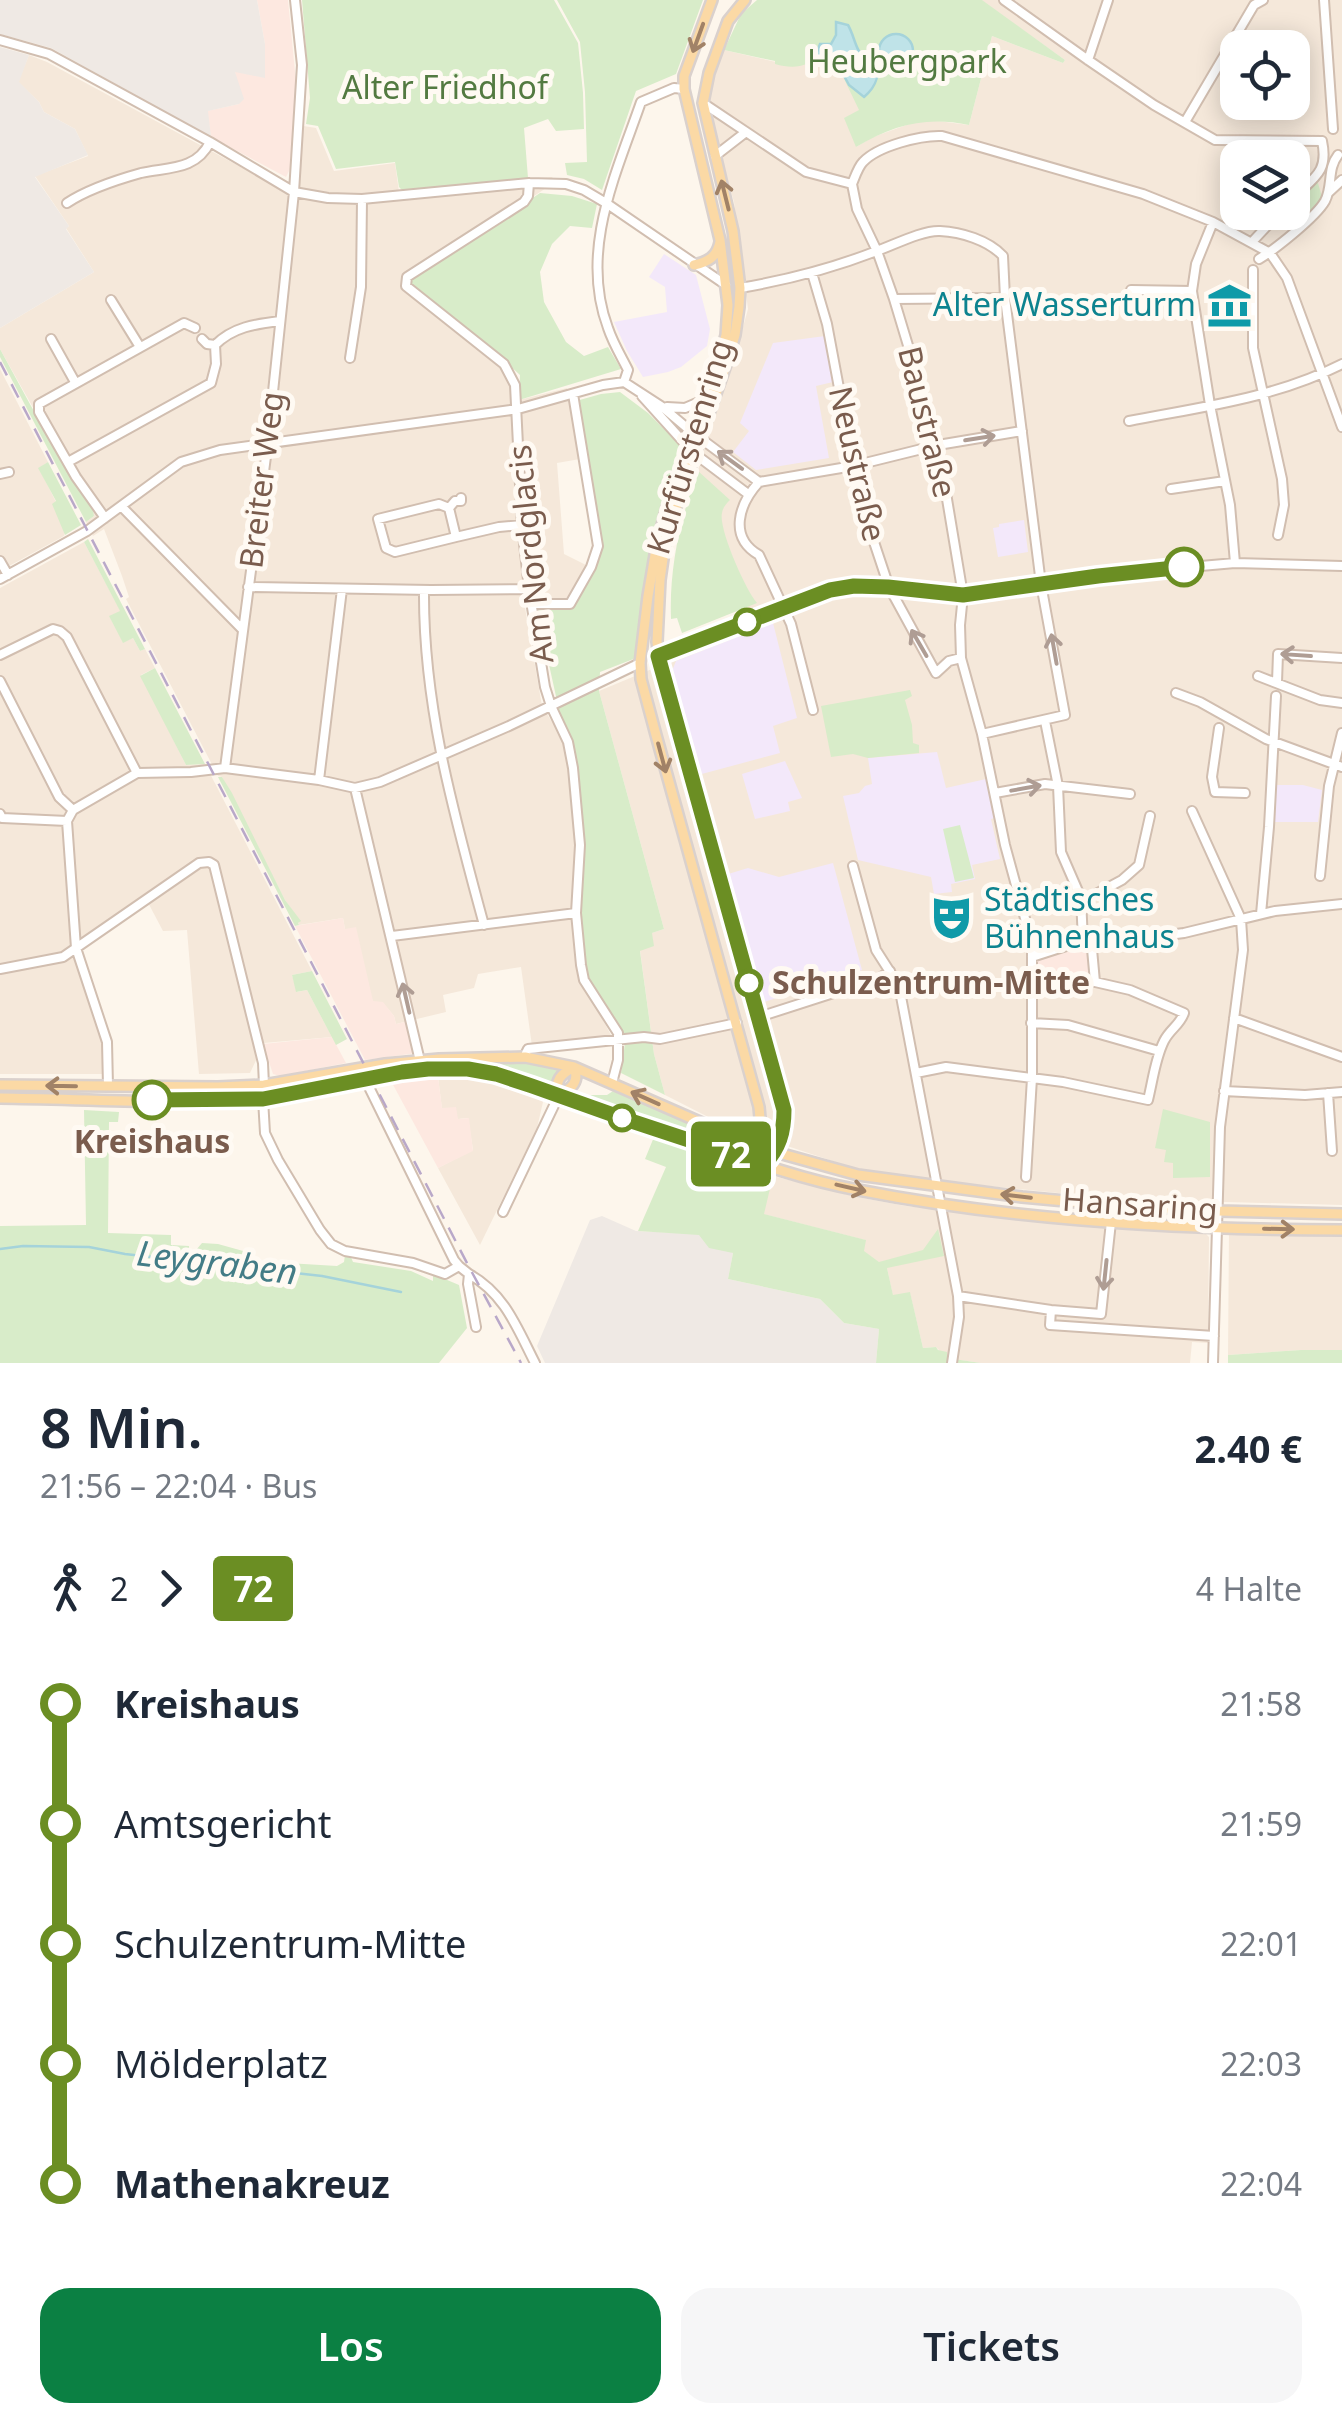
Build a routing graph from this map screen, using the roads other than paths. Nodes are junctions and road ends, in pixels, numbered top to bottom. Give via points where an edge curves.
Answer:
1 (295, 0) edge
2 (712, 0) edge
3 (746, 0) edge
4 (1004, 0) edge
5 (1108, 0) edge
6 (1324, 0) edge
7 (1257, 2) edge
8 (0, 40) edge
9 (1088, 60) junction
10 (684, 89) junction
11 (703, 104) junction
12 (1185, 122) junction
13 (1338, 130) edge
14 (746, 132) junction
15 (1322, 141) junction
16 (210, 142) junction
17 (1325, 151) junction
18 (1340, 155) edge
19 (714, 156) junction
20 (1342, 180) edge
21 (1310, 182) edge
22 (528, 184) junction
23 (852, 184) junction
24 (294, 192) junction
25 (1326, 196) junction
26 (362, 199) junction
27 (606, 203) junction
28 (67, 204) dead end
29 (1214, 222) junction
30 (1263, 230) edge
31 (720, 240) junction
32 (1252, 242) junction
33 (877, 251) junction
34 (1270, 254) junction
35 (1259, 259) dead end
36 (694, 264) junction
37 (1253, 270) dead end
38 (812, 273) junction
39 (726, 285) junction
40 (740, 288) junction
41 (1131, 290) dead end
42 (1192, 292) junction
43 (1005, 298) junction
44 (111, 300) dead end
45 (894, 300) junction
46 (280, 321) junction
47 (195, 328) dead end
48 (51, 339) dead end
49 (202, 339) dead end
50 (215, 345) junction
51 (140, 347) junction
52 (350, 358) dead end
53 (1342, 364) edge
54 (1322, 374) junction
55 (75, 382) junction
56 (624, 382) junction
57 (636, 388) junction
58 (574, 394) junction
59 (1262, 395) junction
60 (706, 399) junction
61 (1210, 405) junction
62 (662, 406) junction
63 (518, 412) junction
64 (1129, 421) dead end
65 (1341, 422) edge
66 (1022, 431) junction
67 (697, 436) junction
68 (268, 442) junction
69 (938, 445) junction
70 (692, 451) junction
71 (68, 462) junction
72 (853, 466) junction
73 (1225, 481) junction
74 (759, 482) junction
75 (1171, 489) dead end
76 (748, 494) junction
77 (461, 498) dead end
78 (121, 506) junction
79 (449, 508) junction
80 (105, 518) junction
81 (522, 525) junction
82 (1278, 535) dead end
83 (456, 537) junction
84 (0, 561) edge
85 (1234, 562) junction
86 (1342, 566) edge
87 (4, 577) edge
88 (1042, 584) junction
89 (248, 587) junction
90 (888, 587) junction
91 (342, 588) junction
92 (529, 589) junction
93 (424, 590) junction
94 (963, 595) junction
95 (531, 604) junction
96 (784, 608) junction
97 (242, 629) junction
98 (0, 655) edge
99 (658, 656) junction
100 (962, 658) junction
101 (1342, 658) edge
102 (640, 663) junction
103 (1258, 676) dead end
104 (0, 680) edge
105 (1277, 682) junction
106 (1176, 693) dead end
107 (1276, 696) dead end
108 (1342, 704) edge
109 (551, 706) junction
110 (813, 710) dead end
111 (1046, 720) junction
112 (1220, 720) junction
113 (1342, 733) edge
114 (982, 734) junction
115 (1274, 740) junction
116 (440, 755) junction
117 (1338, 765) edge
118 (225, 768) junction
119 (137, 773) junction
120 (319, 780) junction
121 (1058, 786) junction
122 (355, 788) junction
123 (995, 793) junction
124 (1245, 793) dead end
125 (1130, 794) dead end
126 (72, 810) junction
127 (1192, 811) dead end
128 (0, 814) edge
129 (1150, 816) dead end
130 (67, 821) junction
131 (853, 866) dead end
132 (1320, 876) dead end
133 (1081, 902) junction
134 (1342, 904) edge
135 (576, 912) junction
136 (1261, 914) junction
137 (1241, 919) junction
138 (484, 925) junction
139 (392, 936) junction
140 (1087, 940) junction
141 (76, 948) junction
142 (1032, 957) junction
143 (0, 970) edge
144 (890, 972) junction
145 (1032, 976) junction
146 (1095, 982) junction
147 (758, 1017) junction
148 (1234, 1018) junction
149 (736, 1023) junction
150 (1031, 1023) junction
151 (619, 1040) junction
152 (1159, 1051) junction
153 (526, 1052) dead end
154 (1342, 1057) edge
155 (420, 1060) junction
156 (575, 1066) junction
157 (360, 1068) junction
158 (916, 1074) junction
159 (1032, 1078) junction
160 (365, 1080) junction
161 (612, 1083) junction
162 (0, 1085) edge
163 (108, 1086) junction
164 (264, 1086) junction
165 (1224, 1092) junction
166 (1342, 1092) edge
167 (1328, 1093) junction
168 (559, 1095) junction
169 (0, 1098) edge
170 (263, 1099) junction
171 (760, 1118) junction
172 (734, 1137) junction
173 (754, 1145) junction
174 (1332, 1151) dead end
175 (775, 1152) junction
176 (751, 1161) junction
177 (764, 1165) junction
178 (1026, 1177) dead end
179 (938, 1186) junction
180 (940, 1203) junction
181 (1218, 1211) junction
182 (503, 1212) dead end
183 (1342, 1214) edge
184 (1111, 1222) junction
185 (1217, 1228) junction
186 (1342, 1230) edge
187 (458, 1266) junction
188 (469, 1274) junction
189 (958, 1296) junction
190 (1051, 1310) junction
191 (1101, 1314) junction
192 (476, 1327) dead end
193 (1100, 1328) junction
194 (1214, 1336) junction
195 (535, 1363) edge
196 (952, 1363) edge
197 (1213, 1363) edge

1 - 24 street, Breiter Weg via 302,65
2 -> 10 main road, Kurfürstenring
3 - 11 main road, Kurfürstenring via 728,21
4 - 9 street
5 - 9 street
6 - 13 street
7 - 12 street
8 - 16 street via 48,54
9 - 12 street
10 - 11 main road
10 - 27 street via 642,102
10 - 31 main road, Kurfürstenring
11 - 14 street
11 - 19 main road, Kurfürstenring
12 - 15 street via 1225,142
13 - 15 street
14 - 19 street
14 - 23 street via 806,172
15 - 17 street
16 - 24 street
16 - 28 street via 191,162 144,172
17 - 18 street
17 - 21 street via 1322,170
18 - 25 street
40 -> 19 main road, Kurfürstenring
20 - 25 street
22 - 26 street
22 - 27 street via 566,184
22 - 63 street, Am Nordglacis via 524,202 408,277 406,286 504,364
23 - 29 street via 870,156 942,136 1143,194
23 - 33 street, Baustraße
24 - 26 street
24 - 46 street, Breiter Weg
25 - 34 street
26 - 52 street via 361,288
27 - 36 street
27 - 56 street via 598,278 607,326 628,370
29 - 32 street
29 - 42 street
30 - 32 street
31 - 36 main road via 712,258
31 - 39 main road, Kurfürstenring
32 - 34 street
33 - 38 street
33 - 43 street via 937,230 994,246 1003,256
33 - 45 street, Baustraße
34 - 35 street
34 - 54 street via 1286,278
36 - 39 street
37 - 59 street via 1253,348
38 - 40 street
38 - 72 street, Neustraße
39 - 40 main road
39 - 60 main road, Kurfürstenring via 726,335
40 - 67 main road, Kurfürstenring via 735,335
41 - 42 street
42 - 61 street
43 - 45 street
43 - 66 street
44 - 51 street
45 - 69 street, Baustraße
46 - 50 street via 248,325
46 - 68 street, Breiter Weg
47 - 51 street via 184,323
48 - 55 street
49 - 50 street
50 - 71 street via 211,383
51 - 55 street
53 - 54 street
54 - 59 street
54 - 65 street
55 - 71 street via 38,406
56 - 57 street
56 - 58 street
57 - 62 street
57 - 70 street
58 - 63 street
58 - 95 street via 596,556 570,604
59 - 61 street
59 - 82 street via 1282,479
60 - 62 street via 685,408
60 - 67 main road, Kurfürstenring
61 - 64 street
61 - 73 street
62 - 67 street
63 - 68 street
63 - 81 street, Am Nordglacis
69 -> 66 street
66 - 88 street
67 - 70 main road, Kurfürstenring
74 -> 67 street
68 - 78 street via 181,462
68 - 89 street, Breiter Weg
69 - 72 street
69 - 94 street, Baustraße
70 - 76 street
70 - 99 main road, Kurfürstenring via 666,546
70 - 102 main road, Kurfürstenring via 657,544
71 - 80 street
72 - 74 street
72 - 90 street, Neustraße
73 - 75 street
73 - 85 street
74 - 76 street
76 - 96 street via 738,514 742,532
77 - 79 street
78 - 80 street
78 - 97 street
79 - 83 street
79 - 83 street via 439,504 378,519 390,551
80 - 87 street
81 - 83 street
81 - 92 street, Am Nordglacis
84 - 87 street
85 - 86 street
85 - 88 street
88 - 94 street
111 -> 88 street via 1065,715
89 - 91 street
89 - 97 street, Breiter Weg
90 - 94 street
90 - 96 street via 830,590
100 -> 90 street, Neustraße via 936,673
91 - 93 street
91 - 120 street
92 - 93 street
92 - 95 street, Am Nordglacis
93 - 116 street
94 - 100 street, Baustraße
95 - 109 street, Am Nordglacis
96 - 99 street
96 - 110 street
97 - 118 street, Breiter Weg
98 - 119 street via 53,629 67,637
99 - 102 main road
99 - 147 main road, Kurfürstenring
100 - 114 street, Baustraße
101 -> 105 street via 1278,654
102 - 109 street
102 -> 149 main road, Kurfürstenring
103 - 105 street
104 - 126 street via 59,797
105 - 108 street
106 - 112 street
107 - 115 street
109 - 116 street
109 - 135 street, Am Nordglacis via 573,768 580,845
111 - 114 street
111 - 121 street
112 - 115 street
112 - 124 street via 1216,792
113 - 117 street
114 - 123 street, Baustraße
115 - 117 street
115 - 136 street
116 - 122 street
116 - 138 street
117 - 132 street via 1329,786
118 - 119 street
118 - 120 street
119 - 126 street
120 - 122 street
123 -> 121 street
121 - 125 street
121 - 133 street via 1062,852
122 - 139 street
123 - 142 street, Baustraße
126 - 130 street
127 - 137 street
128 - 130 street
129 - 133 street via 1139,866
130 - 141 street
131 - 144 street via 876,950
133 - 140 street
134 - 136 street
135 - 138 street
135 - 151 street, Am Nordglacis via 584,980
136 - 137 street
137 - 140 street via 1156,936
137 - 148 street
138 - 139 street
155 -> 139 street
140 - 142 street
140 - 146 street
141 - 143 street via 63,957
141 - 163 street via 107,1042
141 - 164 street via 198,863 209,862
142 - 145 street, Baustraße
144 - 147 street
144 - 158 street via 899,986
145 - 146 street
145 - 150 street, Baustraße
146 - 152 street via 1184,1013
147 - 149 main road
147 - 175 main road, Kurfürstenring via 784,1110
148 - 154 street
148 - 165 street
149 - 151 street
149 - 171 main road, Kurfürstenring
150 - 152 street via 1068,1025
150 - 159 street, Baustraße
151 - 153 street
151 - 161 street
152 - 159 street via 1148,1100
155 - 156 main road, Hansaring via 525,1058
155 - 157 main road, Hansaring
156 - 161 main road, Hansaring
156 - 168 main road via 560,1077
156 - 168 main road via 576,1082
157 - 160 main road
157 - 164 main road, Hansaring
158 - 159 street via 946,1066
158 - 179 street
159 - 178 street, Baustraße
160 - 168 main road, Hansaring via 468,1069
160 - 170 main road, Hansaring
160 - 187 street
172 -> 161 main road, Hansaring
163 -> 162 main road, Hansaring
163 - 164 main road, Hansaring
164 - 170 main road
165 - 167 street
165 - 181 street
166 - 167 street
167 - 174 street
168 - 176 main road, Hansaring
168 - 182 street
169 - 170 main road, Hansaring
170 - 187 street via 265,1133 331,1244 445,1274
171 - 172 main road via 750,1132
171 - 173 main road
172 - 173 main road, Hansaring
173 - 175 main road, Hansaring
173 - 176 main road
175 - 177 main road
175 - 179 main road, Hansaring via 858,1176
176 - 177 main road, Hansaring
177 -> 180 main road, Hansaring via 855,1190
179 - 180 street
181 -> 179 main road, Hansaring
180 - 184 main road, Hansaring
180 - 189 street
181 - 183 main road, Hansaring
181 - 185 street
184 - 185 main road, Hansaring
184 -> 191 street
185 -> 186 main road, Hansaring
185 - 194 street
187 - 188 street
188 - 192 street
188 - 195 street via 504,1305
189 - 190 street
189 - 196 street
190 - 191 street
190 - 193 street via 1050,1324
191 - 193 street
193 - 194 street
194 - 197 street

